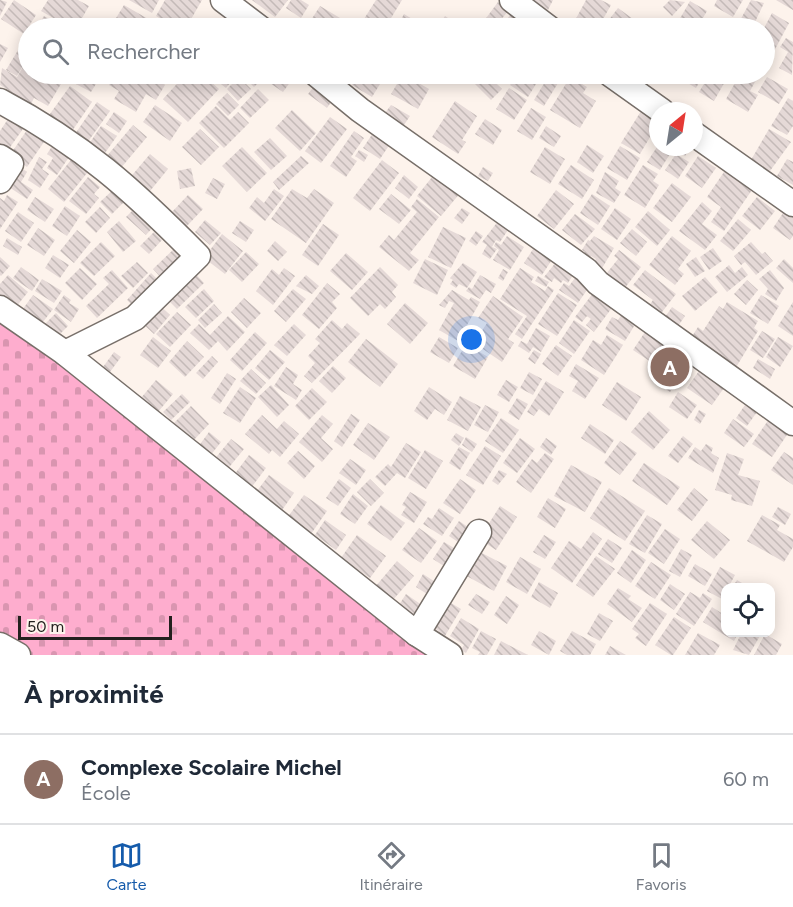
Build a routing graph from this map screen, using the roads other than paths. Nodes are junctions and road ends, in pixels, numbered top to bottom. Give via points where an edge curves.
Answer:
1 (223, 0) edge
2 (512, 0) edge
3 (247, 18) edge
4 (536, 18) edge
5 (328, 84) edge
6 (624, 84) edge
7 (0, 101) edge
8 (649, 102) edge
9 (703, 140) edge
10 (0, 157) edge
11 (0, 181) edge
12 (793, 204) edge
13 (0, 308) edge
14 (65, 353) junction
15 (793, 423) edge
16 (479, 532) dead end
17 (417, 634) junction
18 (0, 645) edge
19 (18, 655) edge
20 (450, 655) edge

1 - 3 street
2 - 4 street
5 - 15 street
6 - 8 street
7 - 14 street via 38,120 107,168 198,256 135,318
9 - 12 street
10 - 11 street via 11,164
13 - 14 street
14 - 17 street
16 - 17 street
17 - 20 street
18 - 19 street

